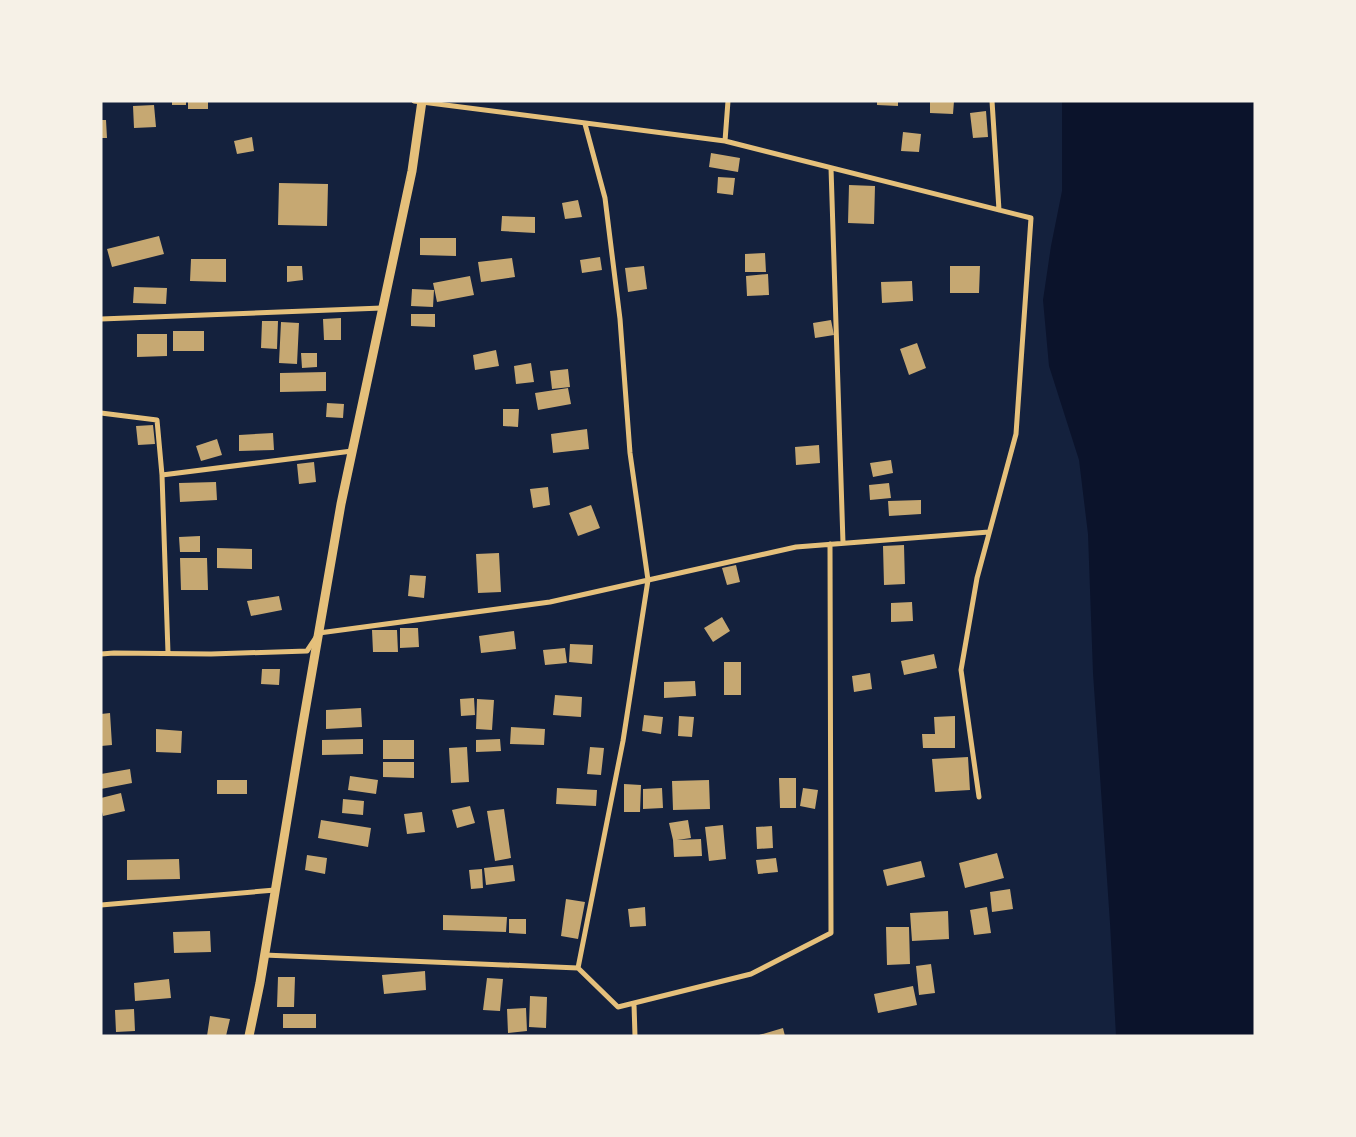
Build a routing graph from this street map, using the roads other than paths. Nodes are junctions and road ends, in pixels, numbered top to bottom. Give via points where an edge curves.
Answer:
1 (728, 101) edge
2 (992, 101) edge
3 (419, 102) edge
4 (585, 124) junction
5 (725, 141) junction
6 (831, 168) junction
7 (999, 210) junction
8 (382, 308) junction
9 (101, 319) edge
10 (101, 413) edge
11 (352, 451) junction
12 (162, 475) junction
13 (989, 532) junction
14 (844, 543) junction
15 (830, 544) junction
16 (648, 580) junction
17 (319, 634) junction
18 (168, 653) junction
19 (101, 654) edge
20 (979, 797) dead end
21 (275, 890) junction
22 (101, 905) edge
23 (264, 955) junction
24 (578, 968) junction
25 (634, 1004) junction
26 (249, 1036) edge
27 (635, 1036) edge

1 - 5 street
2 - 7 street
3 - 4 street
3 - 8 street via 412,171
4 - 5 street
4 - 16 street via 605,198 620,319 630,453
5 - 6 street
6 - 7 street
6 - 14 street
7 - 13 street via 1030,218 1016,434
8 - 9 street
8 - 11 street
10 - 12 street via 157,420
11 - 12 street
11 - 17 street
12 - 18 street
13 - 14 street
13 - 20 street via 977,578 961,670
14 - 15 street
15 - 16 street via 796,547
15 - 25 street via 831,933 751,974
16 - 17 street via 550,602
16 - 24 street via 623,741
17 - 18 street via 307,651
17 - 21 street
18 - 19 street
21 - 22 street
21 - 23 street
23 - 24 street
23 - 26 street
24 - 25 street via 618,1007
25 - 27 street

